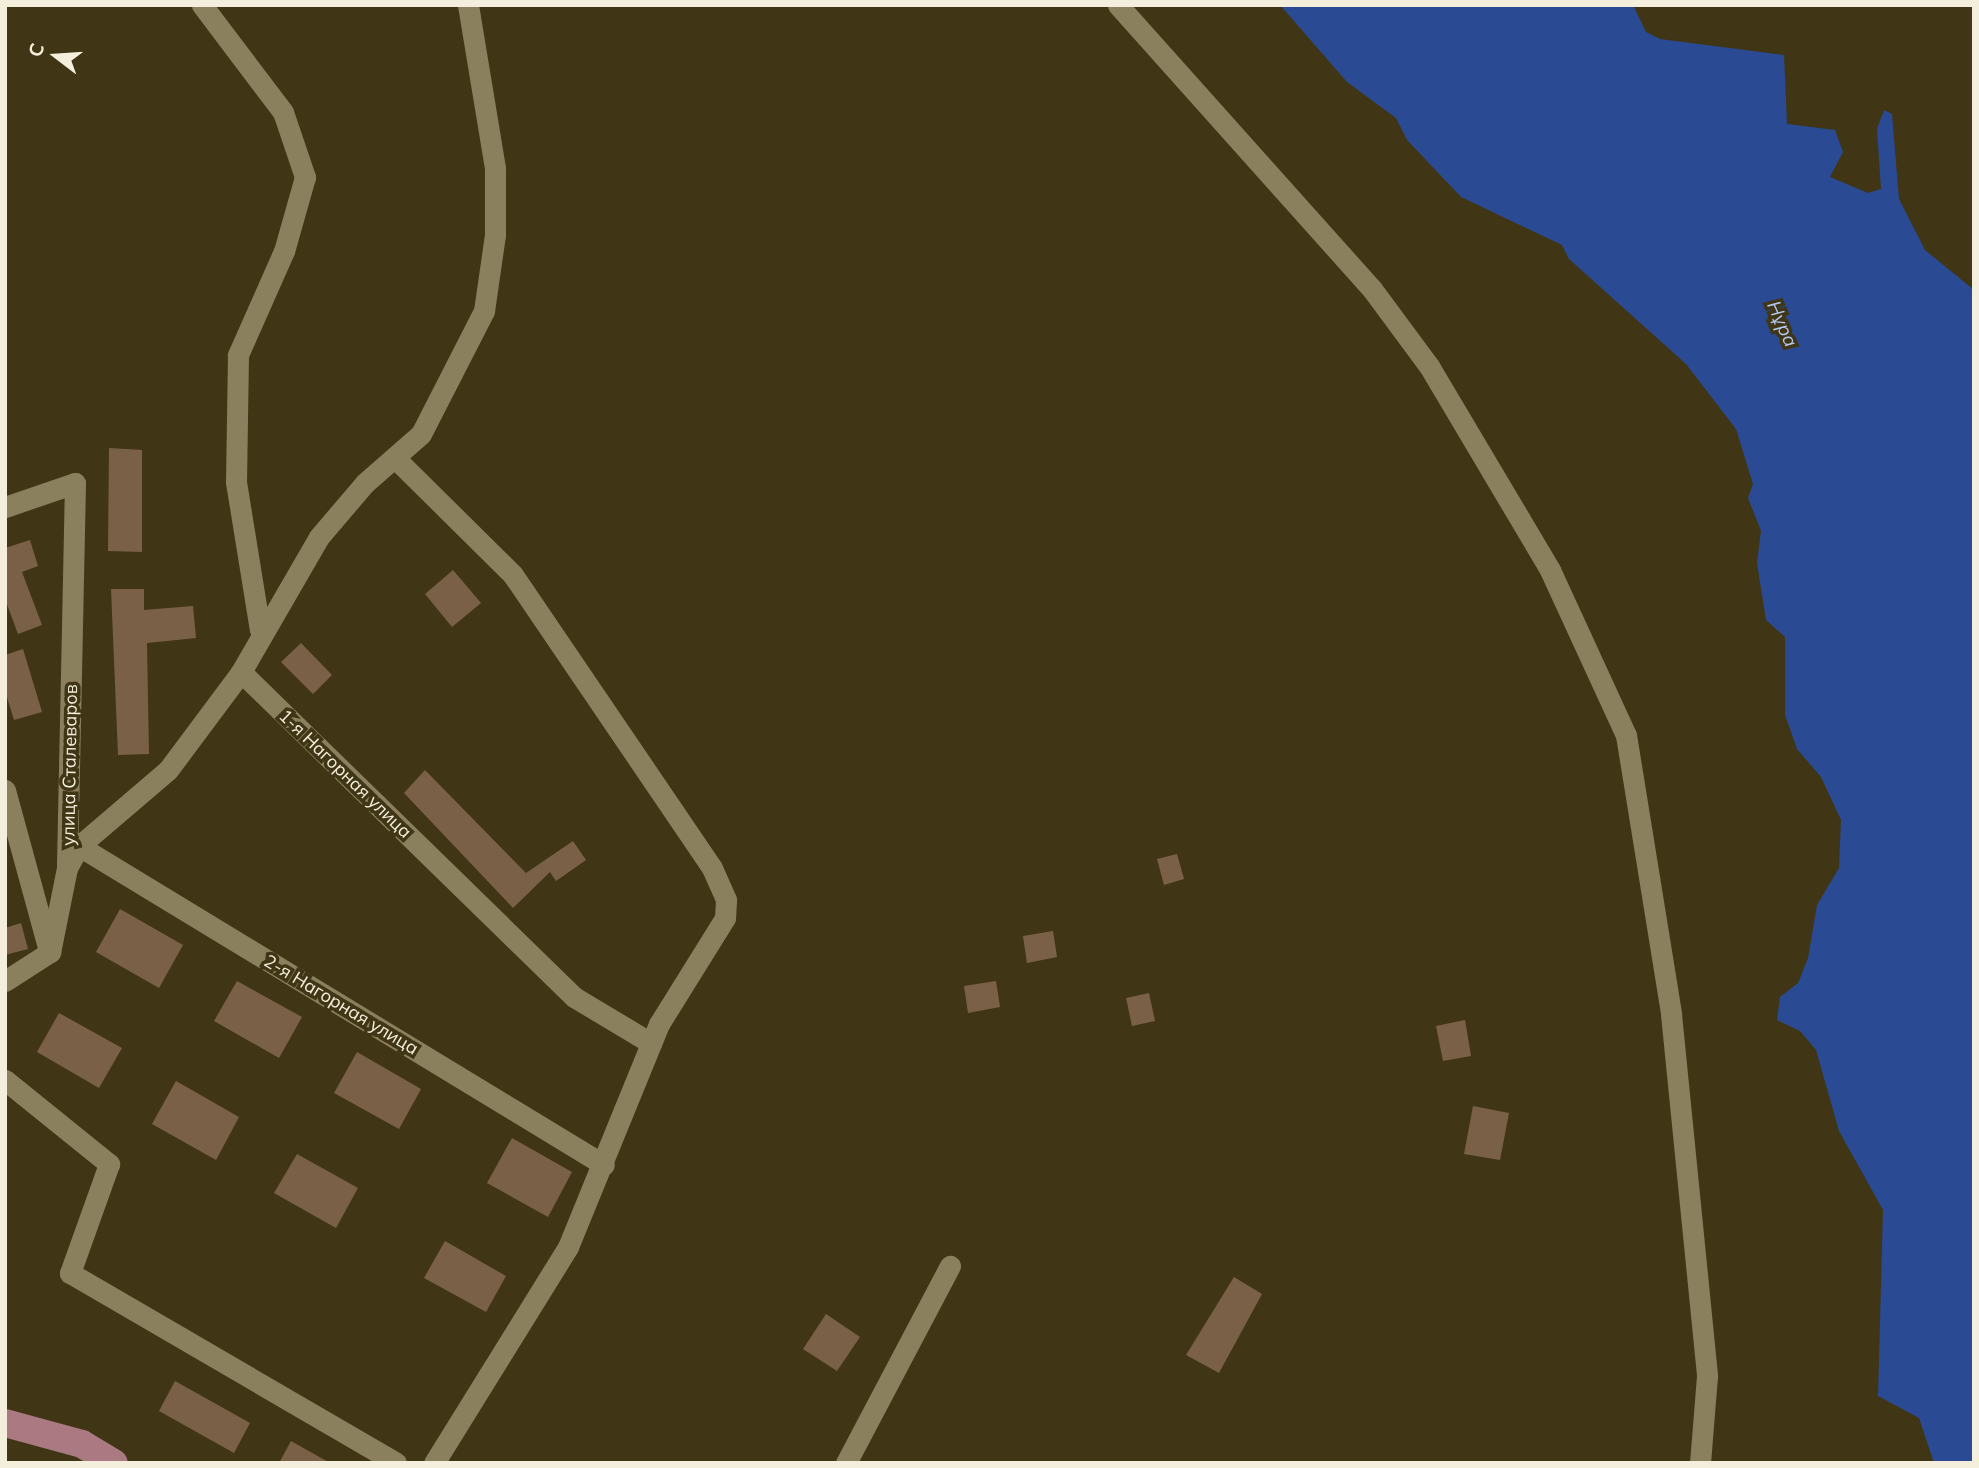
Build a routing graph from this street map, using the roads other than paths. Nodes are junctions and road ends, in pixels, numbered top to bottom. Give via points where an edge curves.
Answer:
1 (202, 5) edge
2 (468, 5) edge
3 (1118, 5) edge
4 (398, 461) junction
5 (5, 507) edge
6 (260, 630) junction
7 (241, 672) junction
8 (5, 790) edge
9 (79, 846) junction
10 (67, 868) junction
11 (50, 952) junction
12 (5, 981) edge
13 (651, 1043) junction
14 (5, 1080) edge
15 (604, 1165) junction
16 (950, 1266) dead end
17 (5, 1423) edge
18 (77, 1453) edge
19 (114, 1463) edge
20 (396, 1463) edge
21 (434, 1463) edge
22 (846, 1463) edge
23 (1700, 1463) edge

1 - 6 street via 284,112 305,177 284,251 238,355 236,482
2 - 4 street via 495,168 495,236 484,311 421,434
3 - 23 street via 1371,289 1429,366 1550,570 1626,734 1673,1027 1707,1376
4 - 6 street via 365,483 319,537
4 - 13 street via 513,575 716,878 725,918 676,989
5 - 10 street, улица Сталеваров via 75,483
6 - 7 street
7 - 9 street via 168,770
7 - 13 street, 1-я Нагорная улица via 574,997
8 - 11 street
9 - 10 street
9 - 15 street, 2-я Нагорная улица
10 - 11 street, улица Сталеваров
11 - 12 street
13 - 15 street
14 - 20 street via 109,1164 69,1273
15 - 21 street via 568,1247
16 - 22 street
17 - 18 main road
18 - 19 main road

